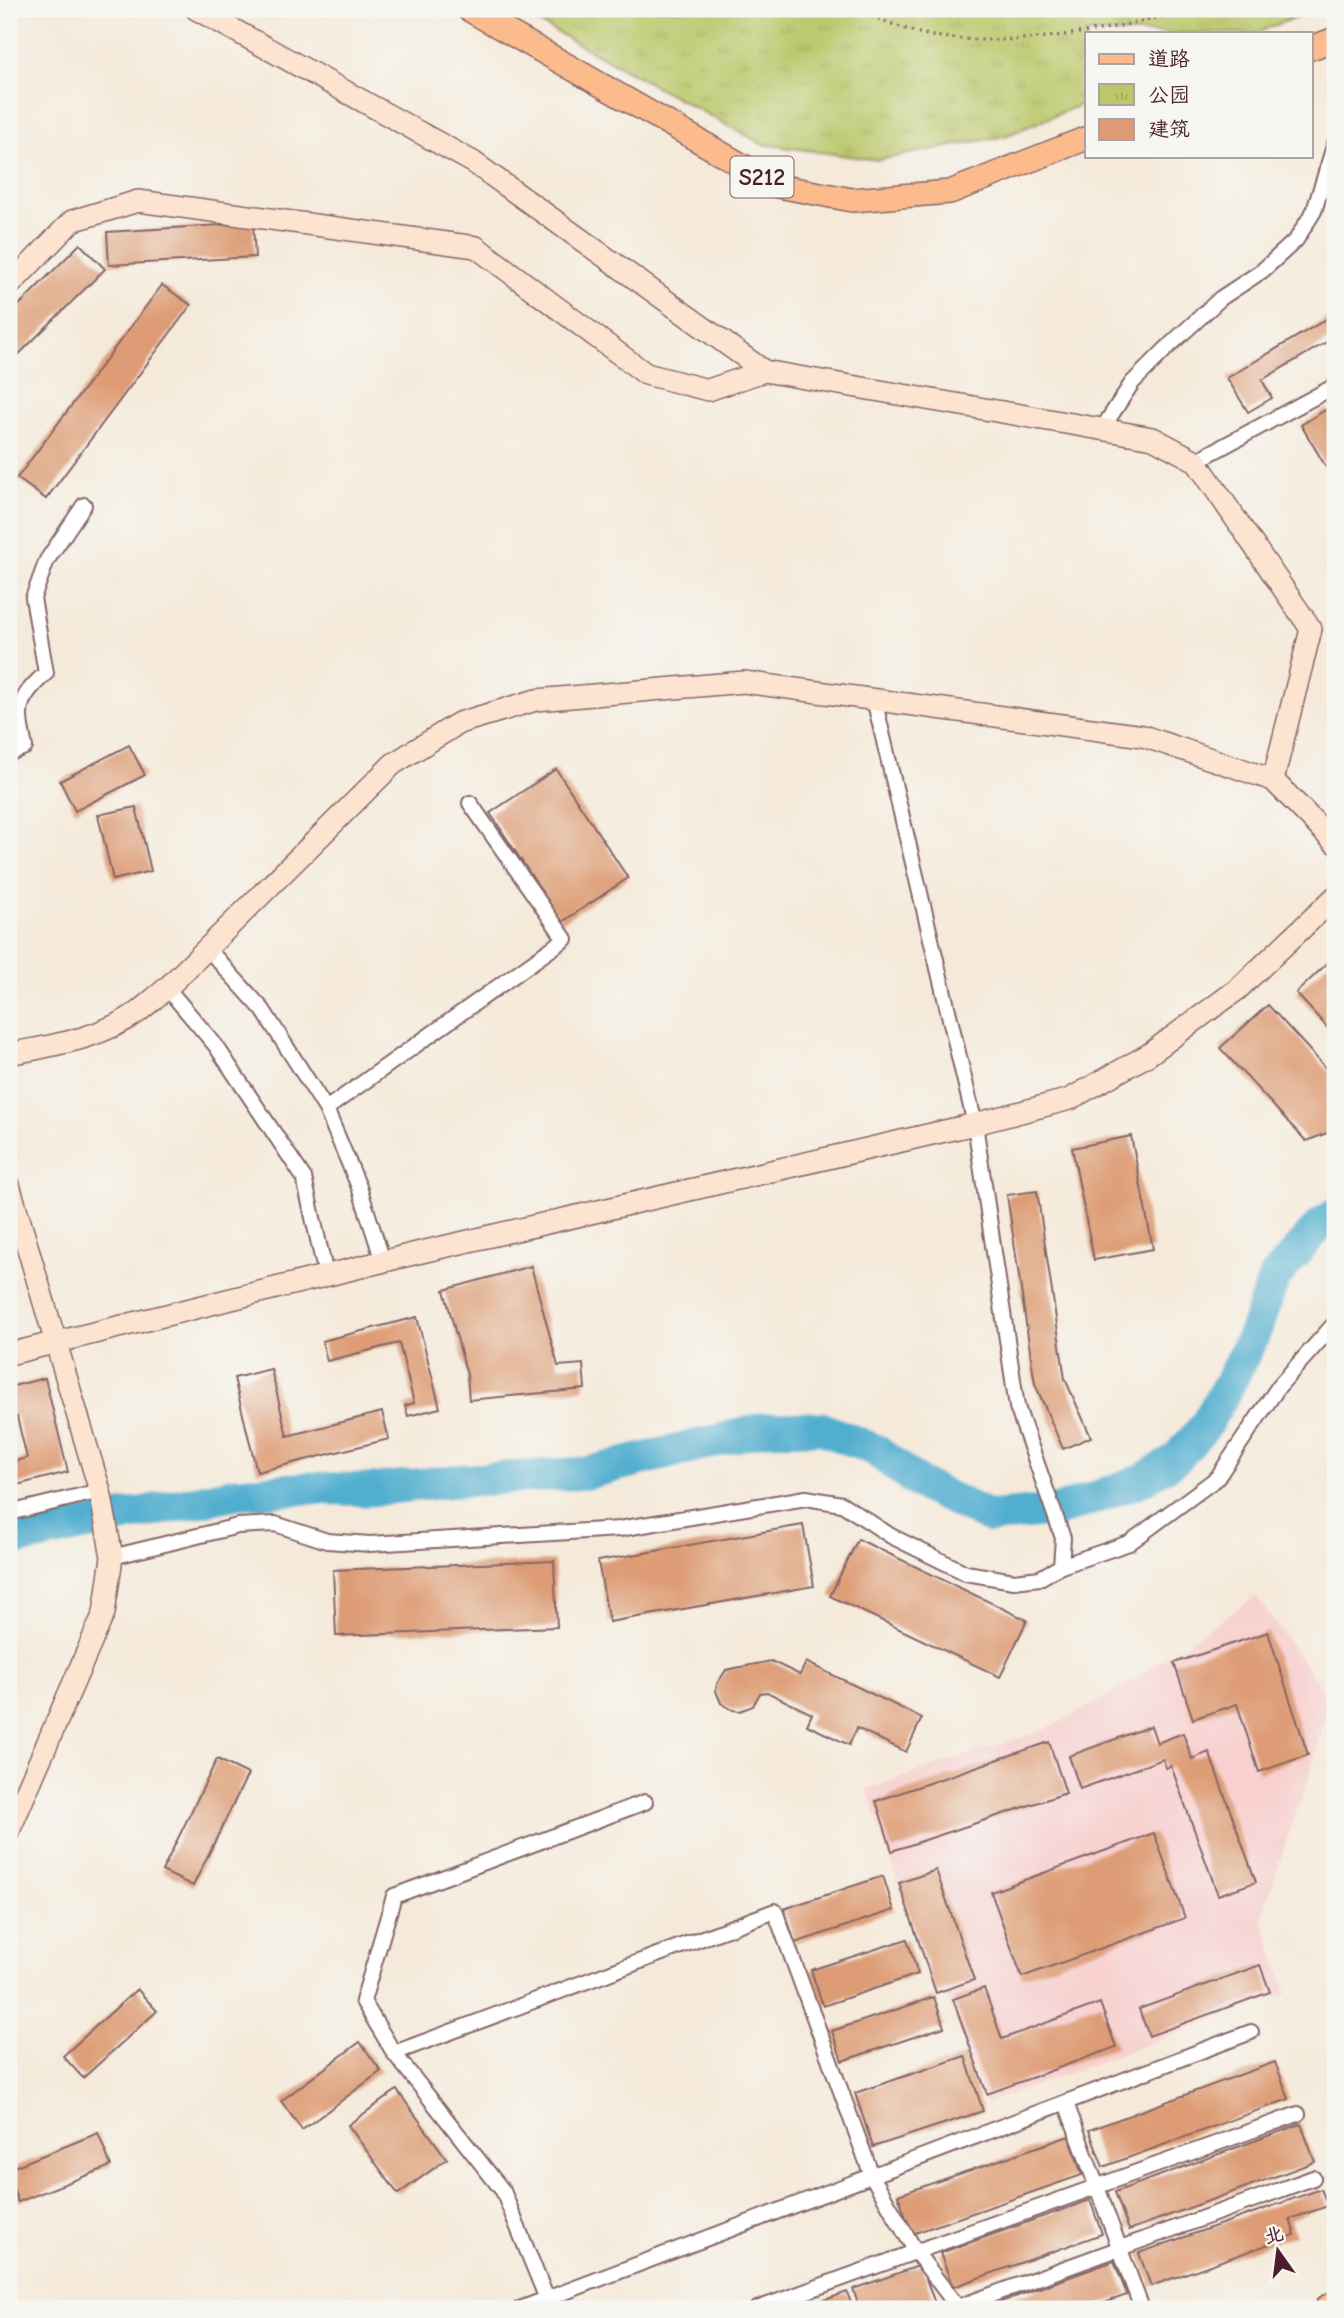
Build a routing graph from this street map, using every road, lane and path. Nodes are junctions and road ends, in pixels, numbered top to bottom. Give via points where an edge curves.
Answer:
1 (196, 9) edge
2 (468, 9) edge
3 (852, 9) edge
4 (1194, 9) edge
5 (1085, 32) edge
6 (1090, 32) edge
7 (1335, 38) edge
8 (1312, 48) edge
9 (1085, 139) edge
10 (1335, 143) edge
11 (9, 286) edge
12 (764, 371) junction
13 (1335, 386) edge
14 (1102, 429) junction
15 (1196, 461) junction
16 (84, 505) dead end
17 (874, 699) junction
18 (9, 752) edge
19 (1273, 779) junction
20 (470, 803) dead end
21 (1335, 843) edge
22 (1335, 897) edge
23 (207, 948) junction
24 (167, 988) junction
25 (9, 1054) edge
26 (326, 1109) junction
27 (975, 1124) junction
28 (9, 1185) edge
29 (12, 1208) edge
30 (383, 1261) junction
31 (326, 1275) junction
32 (1335, 1322) edge
33 (55, 1343) junction
34 (9, 1354) edge
35 (101, 1496) junction
36 (9, 1513) edge
37 (112, 1557) junction
38 (1060, 1566) junction
39 (645, 1802) dead end
40 (9, 1832) edge
41 (1251, 2032) dead end
42 (394, 2053) junction
43 (1066, 2102) junction
44 (1298, 2113) dead end
45 (872, 2176) junction
46 (1313, 2178) dead end
47 (1097, 2186) junction
48 (1121, 2248) junction
49 (916, 2252) junction
50 (549, 2304) edge
51 (1335, 2306) edge
52 (959, 2308) edge
53 (520, 2309) edge
54 (757, 2309) edge
55 (1142, 2309) edge
56 (1329, 2309) edge

1 - 12 main road via 473,162
2 - 9 main road, S212 via 778,186 852,200 950,192
3 - 5 path via 931,36 1009,39
4 - 6 path
7 - 8 main road
10 - 14 street via 1314,211 1296,240 1170,345 1132,383
11 - 12 main road via 72,220 138,201 476,247 646,374 708,390
12 - 14 main road
13 - 15 street
14 - 15 main road via 1153,438
15 - 19 main road via 1311,629
16 - 18 street via 47,560 33,598 46,673 29,688 18,713 25,747
17 - 19 main road via 1143,736
17 - 23 main road via 744,682 536,700 459,723 393,764
17 - 27 street
19 - 21 main road
20 - 26 street via 565,939
22 - 27 main road via 1238,989 1148,1055 1070,1099
23 - 24 main road
23 - 26 street via 263,1010
24 - 25 main road via 114,1026 82,1039
24 - 31 street via 216,1046 304,1178
26 - 30 street via 359,1187
27 - 30 main road
27 - 38 street via 1017,1407 1063,1538
28 - 29 main road
29 - 33 main road
30 - 31 main road
31 - 33 main road
32 - 38 street via 1279,1386 1217,1478 1129,1544
33 - 34 main road
33 - 35 main road
35 - 36 street
35 - 37 main road
37 - 38 street via 238,1526 275,1524 327,1541 370,1544 619,1529 806,1498 842,1504 891,1536 966,1573 1014,1581 1040,1578
37 - 40 main road via 104,1613
39 - 42 street via 394,1896 363,2001
41 - 43 street
42 - 45 street via 775,1912
42 - 50 street via 503,2191
43 - 45 street
43 - 47 street
44 - 47 street
45 - 49 street
45 - 50 street
46 - 48 street
47 - 48 street
47 - 49 street
48 - 52 street
48 - 55 street
49 - 52 street
49 - 54 street
50 - 53 street
51 - 56 highway

